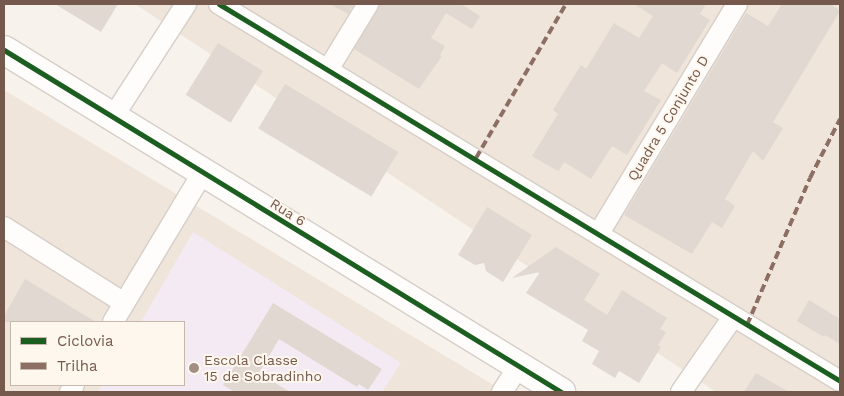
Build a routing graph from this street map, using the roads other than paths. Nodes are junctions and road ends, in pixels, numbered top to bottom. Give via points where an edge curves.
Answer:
1 (186, 4) edge
2 (219, 4) edge
3 (368, 4) edge
4 (738, 4) edge
5 (4, 50) edge
6 (329, 68) junction
7 (113, 117) junction
8 (202, 172) junction
9 (4, 227) edge
10 (598, 233) junction
11 (124, 304) junction
12 (733, 317) junction
13 (114, 321) edge
14 (519, 366) junction
15 (840, 381) edge
16 (502, 392) edge
17 (561, 392) edge
18 (681, 392) edge

1 - 7 street
2 - 6 street
3 - 6 street
4 - 10 street, Quadra 5 Conjunto D
5 - 7 street, Rua 6
6 - 10 street
7 - 8 street, Rua 6
8 - 11 street
8 - 14 street, Rua 6
9 - 11 street
10 - 12 street
11 - 13 street
12 - 15 street
12 - 18 street
14 - 16 street
14 - 17 street, Rua 6

